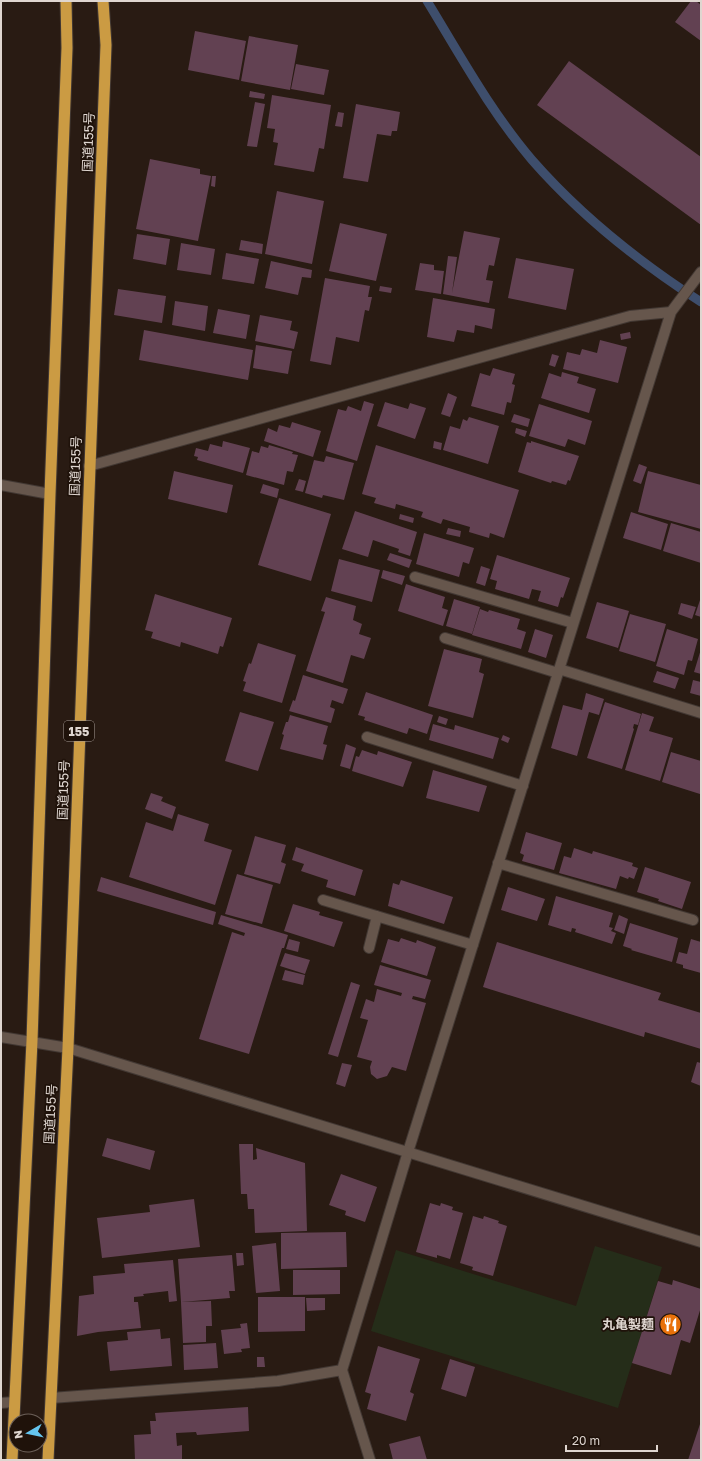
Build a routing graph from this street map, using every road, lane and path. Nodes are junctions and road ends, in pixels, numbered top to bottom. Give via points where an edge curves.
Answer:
1 (66, 1) edge
2 (104, 1) edge
3 (700, 274) edge
4 (671, 312) junction
5 (89, 466) junction
6 (1, 485) edge
7 (50, 494) junction
8 (415, 577) dead end
9 (573, 623) junction
10 (445, 638) dead end
11 (559, 671) junction
12 (701, 713) edge
13 (367, 737) dead end
14 (523, 786) junction
15 (498, 864) junction
16 (323, 900) dead end
17 (377, 916) junction
18 (693, 920) dead end
19 (473, 945) junction
20 (369, 948) dead end
21 (1, 1037) edge
22 (32, 1041) junction
23 (68, 1048) junction
24 (408, 1152) junction
25 (701, 1242) edge
26 (342, 1370) junction
27 (51, 1398) junction
28 (14, 1402) junction
29 (1, 1403) edge
30 (12, 1460) edge
31 (48, 1460) edge
32 (370, 1460) edge

1 - 7 highway, 国道155号 via 67,48
2 - 5 highway, 国道155号 / 155 via 106,45
3 - 4 street
4 - 5 street via 630,316
4 - 9 street
5 - 23 highway, 国道155号 / 155
6 - 7 street
7 - 22 highway, 国道155号
8 - 9 street
9 - 11 street
10 - 11 street
11 - 12 street
11 - 14 street
13 - 14 street
14 - 15 street
15 - 18 street
15 - 19 street
16 - 17 street
17 - 19 street
17 - 20 street
19 - 24 street
21 - 22 street
22 - 23 street
22 - 28 highway, 国道155号
23 - 24 street
23 - 27 highway, 国道155号 / 155
24 - 25 street
24 - 26 street
26 - 27 street via 278,1381
26 - 32 street
27 - 31 highway, 国道155号 / 155
28 - 29 street
28 - 30 highway, 国道155号

